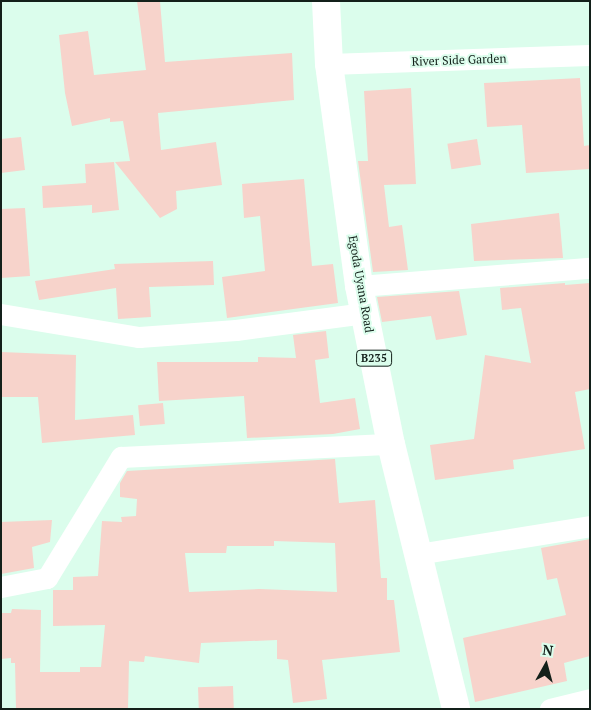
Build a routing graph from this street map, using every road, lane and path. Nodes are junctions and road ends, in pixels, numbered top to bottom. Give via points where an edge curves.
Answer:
1 (326, 1) edge
2 (590, 55) edge
3 (329, 64) junction
4 (590, 268) edge
5 (359, 286) junction
6 (365, 313) junction
7 (1, 314) edge
8 (392, 444) junction
9 (590, 526) edge
10 (418, 554) junction
11 (1, 587) edge
12 (590, 699) edge
13 (456, 709) edge
14 (550, 709) edge

1 - 3 main road, Egoda Uyana Road / B235
2 - 3 street, River Side Garden
3 - 5 main road, Egoda Uyana Road / B235
4 - 5 street
5 - 6 main road, Egoda Uyana Road / B235
6 - 7 street via 236,330 139,337
6 - 8 main road, Egoda Uyana Road / B235
8 - 10 main road, Egoda Uyana Road / B235
8 - 11 street via 121,457 47,578
9 - 10 street
10 - 13 main road, Egoda Uyana Road / B235
12 - 14 street

